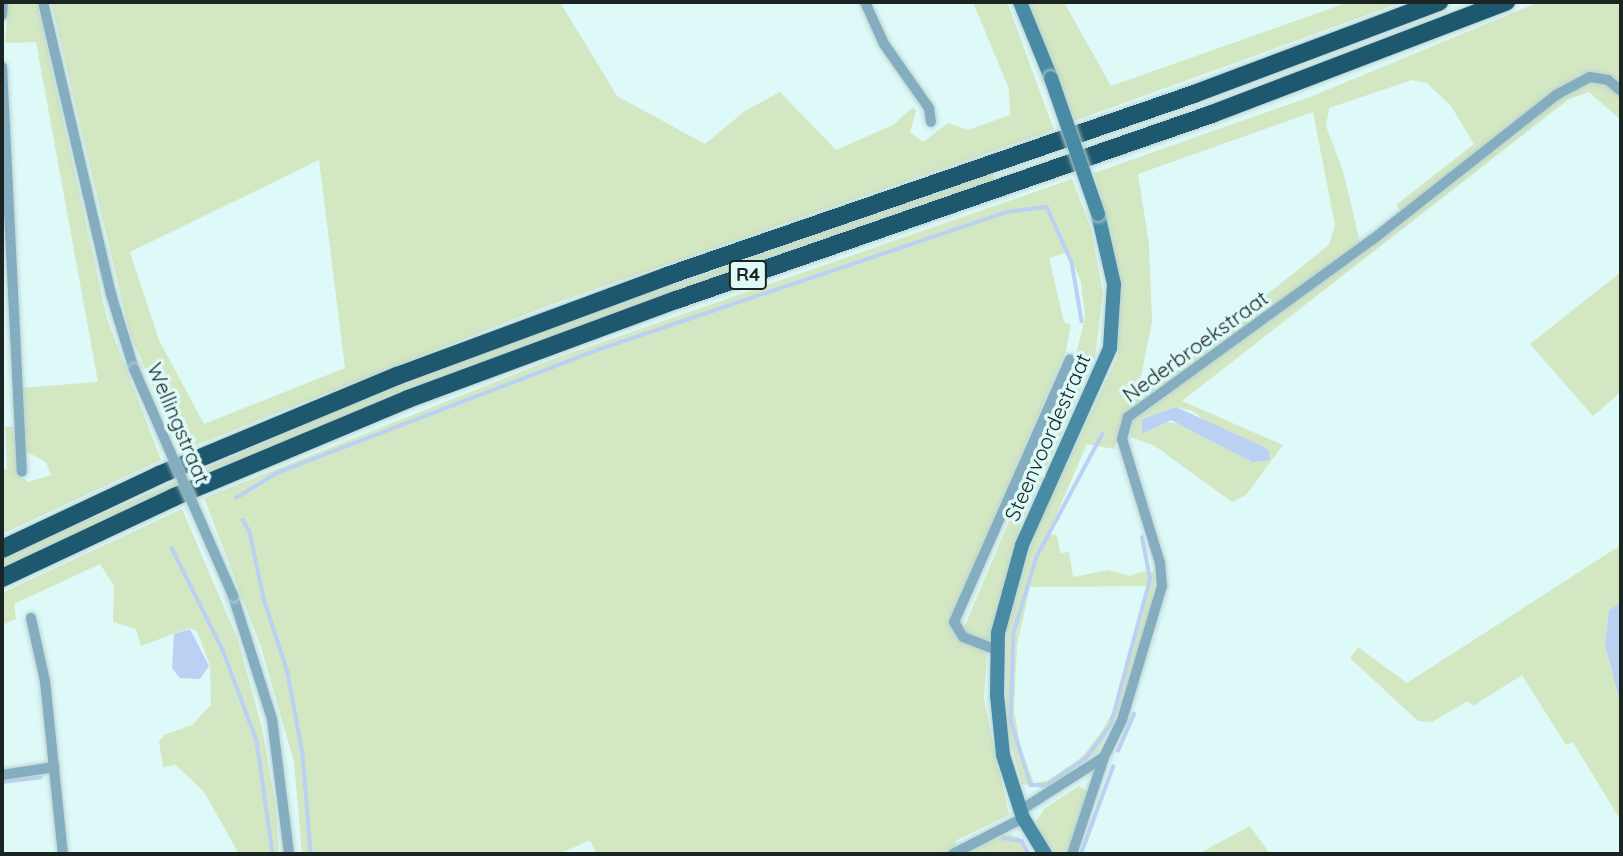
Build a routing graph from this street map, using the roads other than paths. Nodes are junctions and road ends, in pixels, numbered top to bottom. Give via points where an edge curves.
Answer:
1 (3, 2) edge
2 (43, 2) edge
3 (865, 2) edge
4 (1020, 2) edge
5 (1439, 2) edge
6 (1506, 2) edge
7 (2, 15) edge
8 (2, 67) edge
9 (1621, 91) edge
10 (931, 122) dead end
11 (1070, 359) dead end
12 (22, 472) dead end
13 (2, 550) edge
14 (2, 578) edge
15 (31, 618) dead end
16 (997, 650) junction
17 (1104, 757) junction
18 (54, 767) junction
19 (2, 775) edge
20 (1022, 814) junction
21 (63, 854) edge
22 (289, 854) edge
23 (953, 854) edge
24 (1045, 854) edge
25 (1072, 854) edge

1 - 7 street
2 - 22 street, Wellingstraat, bridge via 111,294 134,369 233,596 272,719
3 - 10 street via 884,44 929,108
4 - 16 street, Steenvoordestraat, bridge via 1098,214 1114,284 1110,348 1022,545 1003,609
5 - 13 highway, R4 via 1194,94 667,276 410,371 159,475
6 - 14 highway, R4 via 1212,114 676,300 408,400 174,497
8 - 12 street
9 - 17 street, Nederbroekstraat via 1608,80 1590,77 1556,95 1372,240 1128,417 1123,444 1160,563 1162,586 1122,720
11 - 16 street, Steenvoordestraat via 954,622 963,637
15 - 18 street
16 - 20 street, Steenvoordestraat via 999,728
17 - 20 street
17 - 25 street, Nederbroekstraat
18 - 19 street
18 - 21 street
20 - 23 street
20 - 24 street, Steenvoordestraat

